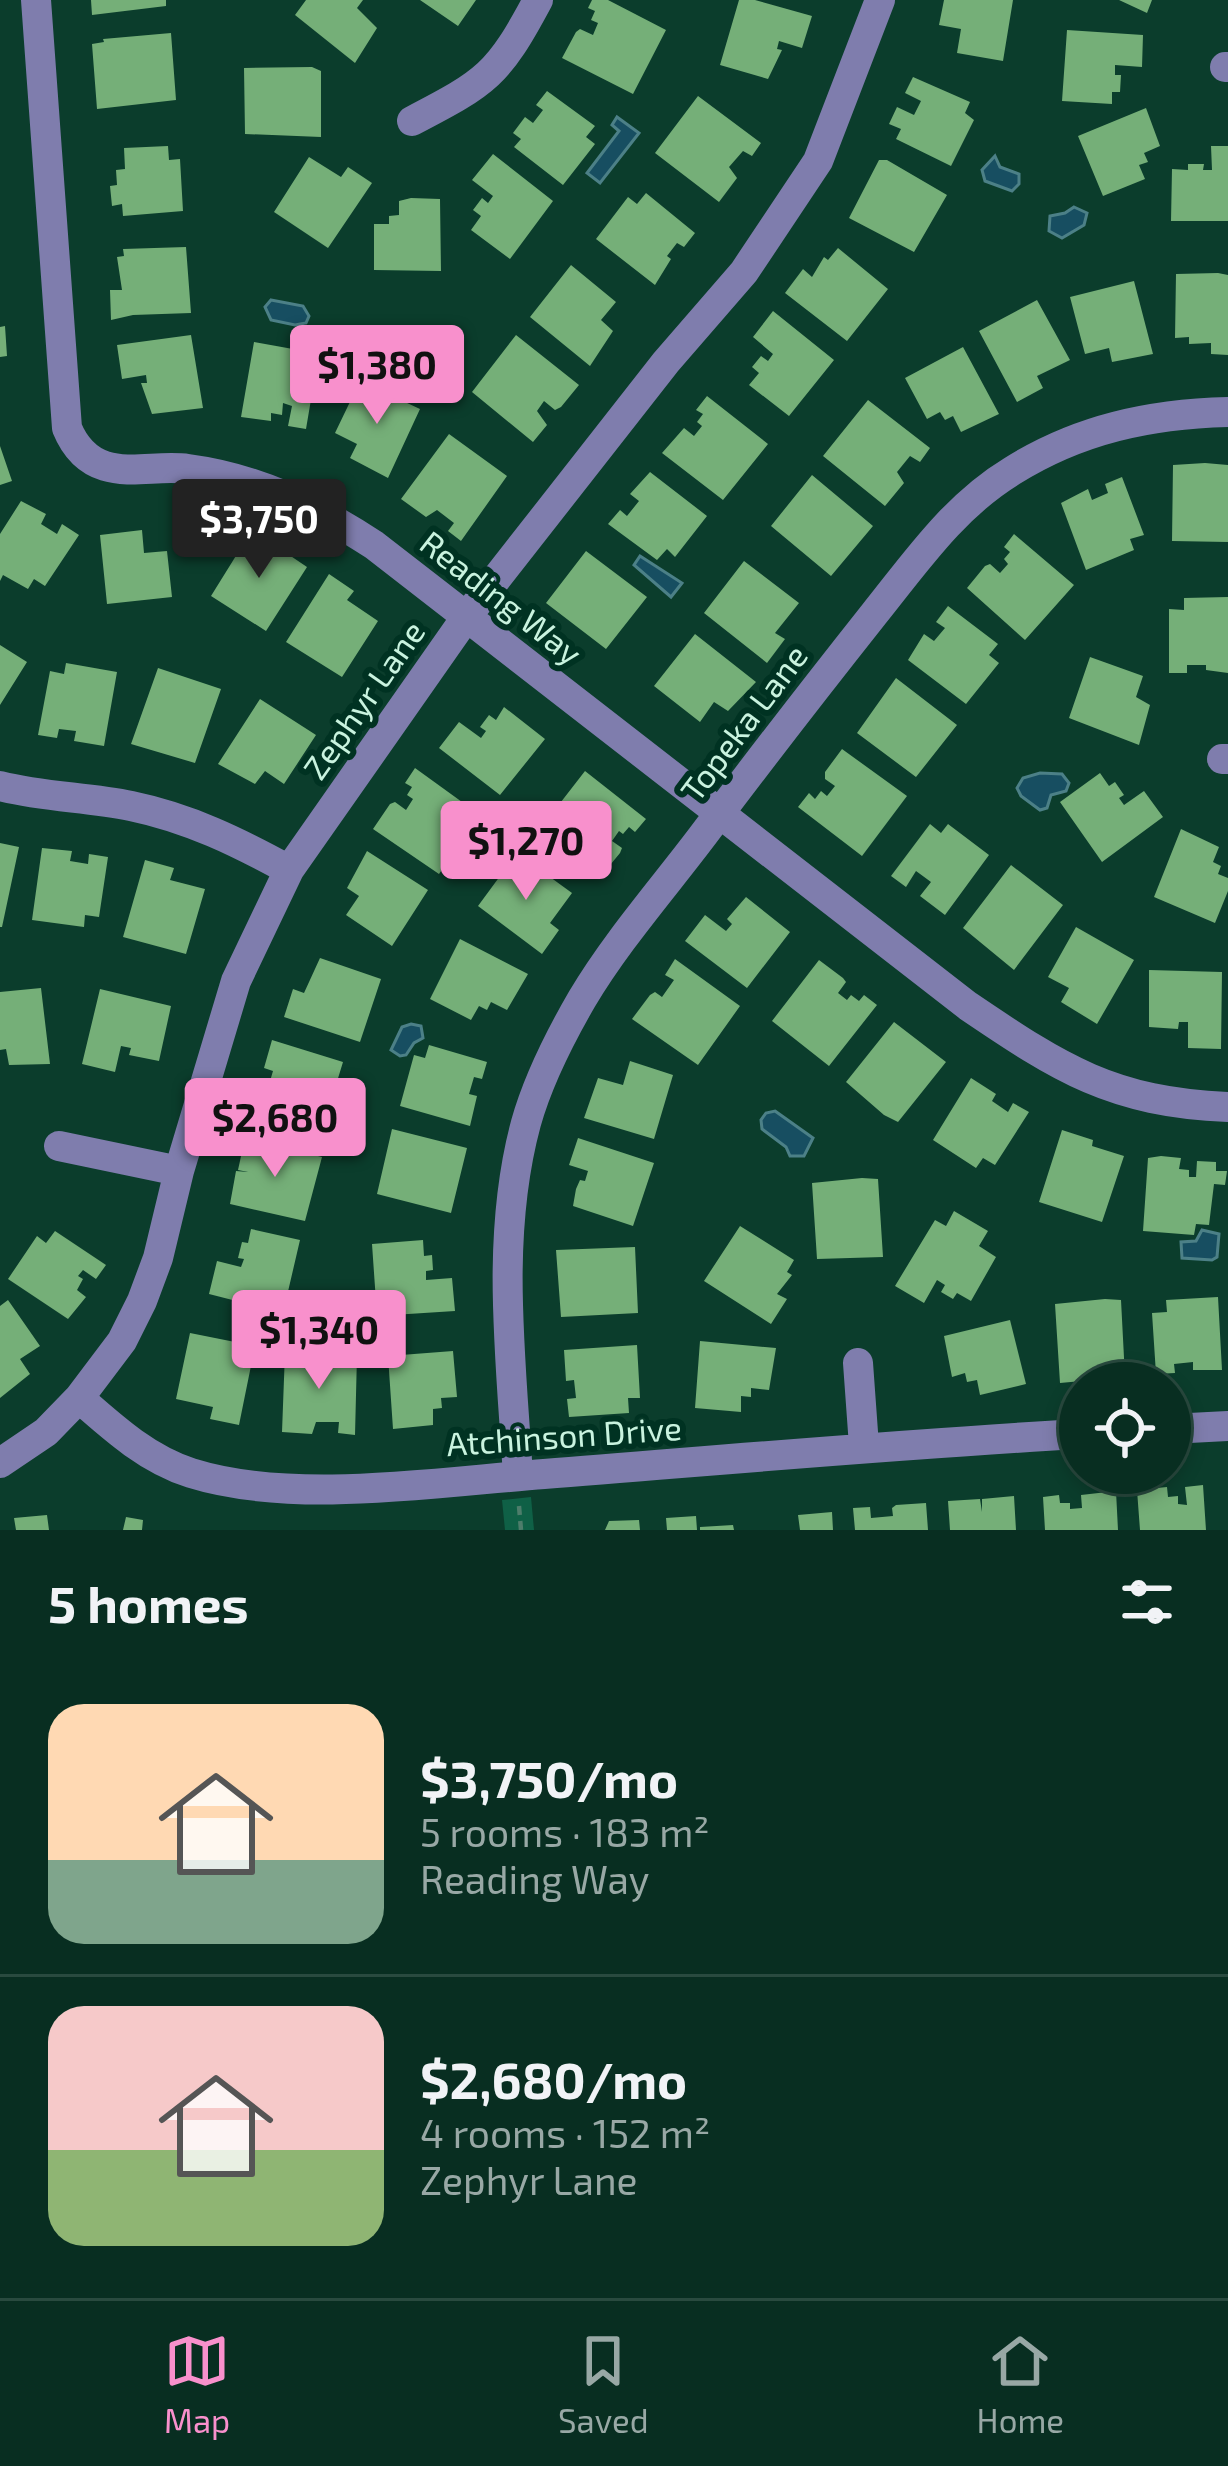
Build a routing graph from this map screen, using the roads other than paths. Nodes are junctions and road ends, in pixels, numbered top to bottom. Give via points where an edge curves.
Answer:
1 (36, 0) edge
2 (538, 0) edge
3 (880, 0) edge
4 (412, 121) dead end
5 (1228, 412) edge
6 (467, 616) junction
7 (0, 786) edge
8 (720, 813) junction
9 (289, 870) junction
10 (1228, 1107) edge
11 (59, 1146) dead end
12 (179, 1171) junction
13 (858, 1363) dead end
14 (79, 1398) junction
15 (1228, 1426) edge
16 (1191, 1428) edge
17 (1059, 1435) edge
18 (864, 1446) junction
19 (0, 1463) edge
20 (518, 1476) junction

1 - 6 street, Reading Way via 73,441 107,467 189,469 263,486 321,511
2 - 4 street via 508,56 476,88
3 - 6 street, Zephyr Lane via 806,180 744,272
5 - 8 street, Topeka Lane via 1164,415 1063,442 977,496 942,529
6 - 8 street, Reading Way
6 - 9 street, Zephyr Lane
7 - 9 street via 174,817
8 - 10 street, Reading Way via 968,1006 1083,1079 1135,1096
8 - 20 street, Topeka Lane via 584,995 527,1119 507,1258
9 - 12 street, Zephyr Lane via 236,981
11 - 12 street
12 - 14 street, Zephyr Lane via 142,1301
13 - 18 street
14 - 19 street, Zephyr Lane
14 - 20 street, Atchinson Drive via 128,1442 231,1483 324,1489
15 - 16 street
17 - 18 street, Atchinson Drive
18 - 20 street, Atchinson Drive

